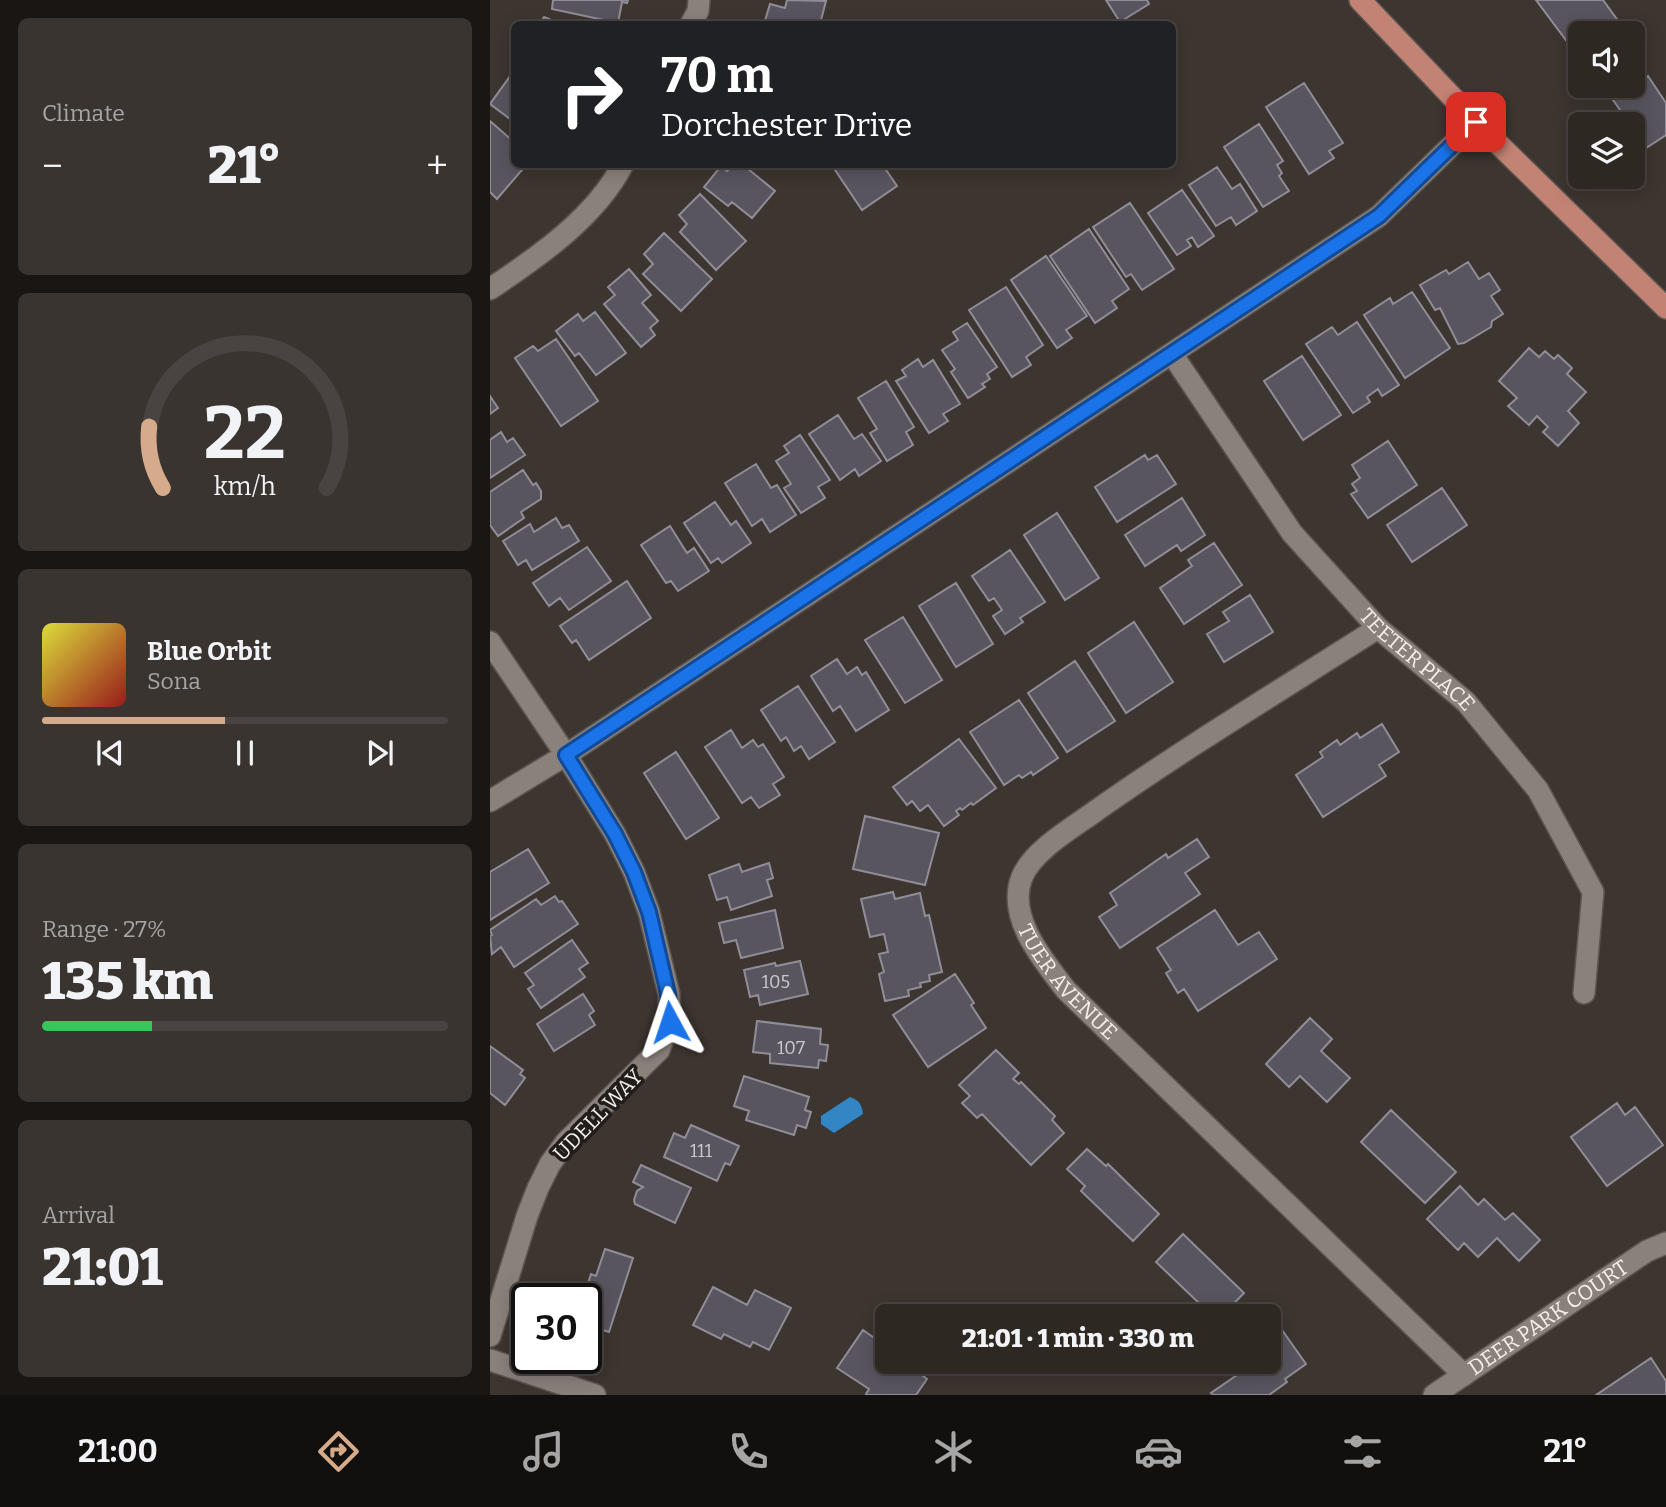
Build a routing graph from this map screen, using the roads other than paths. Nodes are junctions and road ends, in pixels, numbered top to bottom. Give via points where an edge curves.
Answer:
1 (699, 0) edge
2 (1360, 0) edge
3 (693, 21) edge
4 (1476, 122) junction
5 (620, 168) edge
6 (490, 289) edge
7 (1666, 308) edge
8 (1172, 354) junction
9 (1378, 628) junction
10 (490, 642) edge
11 (566, 755) junction
12 (490, 802) edge
13 (1584, 993) dead end
14 (1666, 1243) edge
15 (490, 1336) edge
16 (490, 1360) edge
17 (1464, 1375) junction
18 (595, 1395) edge
19 (1434, 1395) edge

1 - 3 street
2 - 4 main road
4 - 7 main road
4 - 8 street via 1379,216
5 - 6 street via 579,222
8 - 9 street, TEETER PLACE via 1292,533
8 - 11 street
9 - 13 street, TEETER PLACE via 1466,702 1538,790 1592,892
9 - 17 street, TUER AVENUE via 1142,779 1059,838 1030,862 1021,878 1018,908 1037,952 1066,990
10 - 11 street, UDELL WAY
11 - 12 street
11 - 15 street, UDELL WAY via 634,872 649,912 670,1022 659,1050 566,1142 550,1164 527,1216
14 - 17 street, DEER PARK COURT via 1647,1251
16 - 18 street
17 - 19 street, DEER PARK COURT

